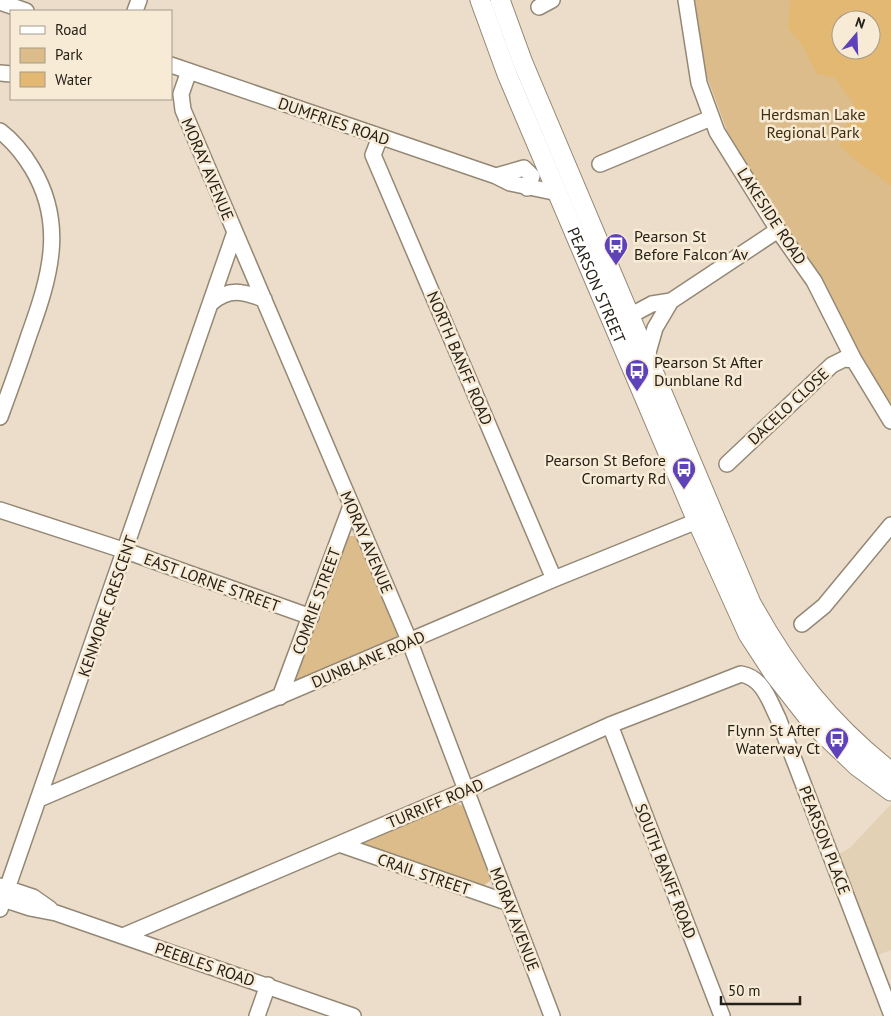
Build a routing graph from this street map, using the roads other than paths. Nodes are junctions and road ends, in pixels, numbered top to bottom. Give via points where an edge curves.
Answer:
1 (480, 0) edge
2 (500, 0) edge
3 (686, 0) edge
4 (0, 2) edge
5 (23, 10) edge
6 (172, 65) edge
7 (189, 71) junction
8 (711, 118) junction
9 (0, 131) edge
10 (380, 137) junction
11 (600, 164) dead end
12 (558, 192) junction
13 (778, 230) junction
14 (236, 232) junction
15 (264, 300) junction
16 (671, 301) junction
17 (211, 303) junction
18 (622, 320) junction
19 (647, 356) junction
20 (854, 360) junction
21 (0, 417) edge
22 (891, 420) edge
23 (727, 464) dead end
24 (351, 506) junction
25 (0, 510) edge
26 (697, 522) junction
27 (891, 525) edge
28 (126, 551) junction
29 (554, 579) junction
30 (311, 617) junction
31 (802, 624) dead end
32 (409, 640) junction
33 (748, 675) joint
34 (280, 696) junction
35 (610, 725) junction
36 (891, 772) edge
37 (466, 790) junction
38 (891, 791) edge
39 (39, 799) junction
40 (339, 844) junction
41 (2, 896) edge
42 (509, 903) junction
43 (123, 936) junction
44 (268, 985) junction
45 (891, 1013) edge
46 (257, 1016) edge
47 (353, 1016) edge
48 (552, 1016) edge
49 (722, 1016) edge

1 - 12 main road, PEARSON STREET via 507,74
2 - 18 main road, PEARSON STREET
3 - 8 street, LAKESIDE ROAD via 699,83
4 - 5 street
6 - 7 street, DUMFRIES ROAD
7 - 10 street, DUMFRIES ROAD
7 - 14 street, MORAY AVENUE via 181,94 183,110
8 - 11 street
8 - 13 street, LAKESIDE ROAD
9 - 21 street via 24,154 38,178 51,212 53,243 47,286
10 - 12 street, DUMFRIES ROAD via 510,183
10 - 29 street, NORTH BANFF ROAD via 373,155
12 - 18 main road, PEARSON STREET
13 - 16 street
13 - 20 street, LAKESIDE ROAD via 814,280
14 - 15 street, MORAY AVENUE
14 - 17 street, KENMORE CRESCENT
15 - 17 street via 232,292 221,294
15 - 24 street, MORAY AVENUE
16 - 18 street via 652,304
16 - 19 street via 655,328
17 - 28 street, KENMORE CRESCENT
18 - 19 main road, PEARSON STREET
18 - 26 main road, PEARSON STREET
19 - 36 main road, PEARSON STREET via 751,603 780,653 820,708
20 - 22 street, LAKESIDE ROAD
20 - 23 street, DACELO CLOSE via 844,359 832,364
24 - 30 street, COMRIE STREET
24 - 32 street, MORAY AVENUE
25 - 28 street, EAST LORNE STREET
26 - 29 street, DUNBLANE ROAD
26 - 38 main road, PEARSON STREET via 748,634 774,674 814,725
27 - 31 street via 824,606
28 - 30 street, EAST LORNE STREET
28 - 39 street, KENMORE CRESCENT
29 - 32 street, DUNBLANE ROAD
30 - 34 street, COMRIE STREET
32 - 34 street, DUNBLANE ROAD
32 - 37 street, MORAY AVENUE
33 - 35 street, TURRIFF ROAD via 734,675
33 - 45 street, PEARSON PLACE via 760,684 778,718
34 - 39 street, DUNBLANE ROAD
35 - 37 street, TURRIFF ROAD
35 - 49 street, SOUTH BANFF ROAD
37 - 40 street, TURRIFF ROAD
37 - 42 street, MORAY AVENUE
39 - 41 street, KENMORE CRESCENT
40 - 42 street, CRAIL STREET
40 - 43 street, TURRIFF ROAD
41 - 43 street, PEEBLES ROAD via 33,897 56,913
42 - 48 street, MORAY AVENUE
43 - 44 street, PEEBLES ROAD
44 - 46 street
44 - 47 street, PEEBLES ROAD

